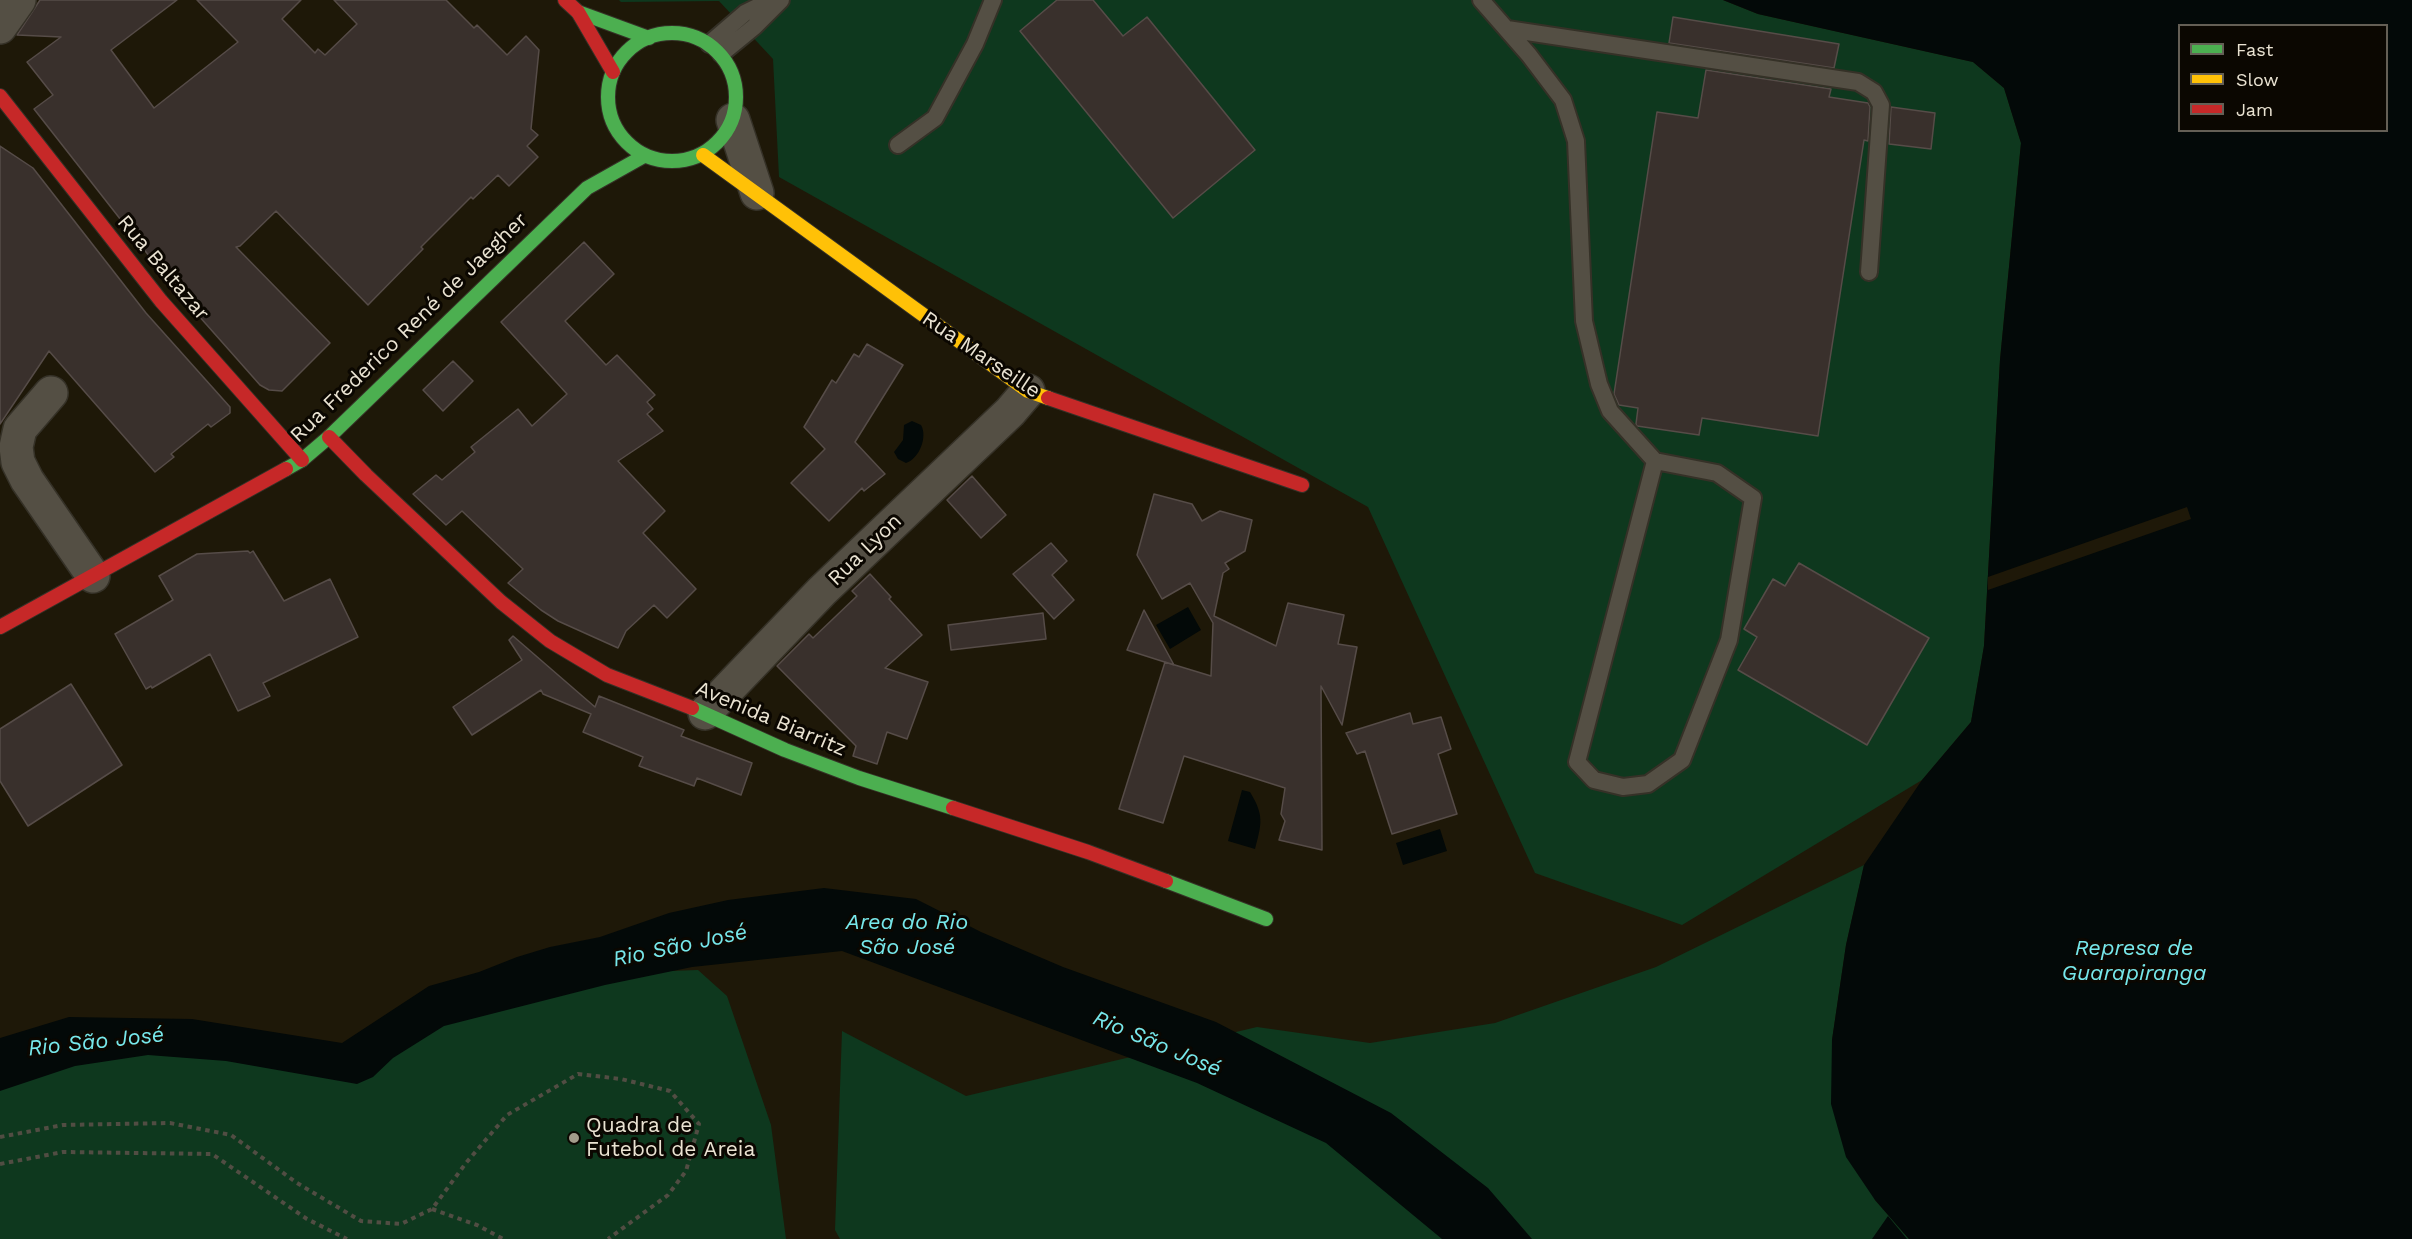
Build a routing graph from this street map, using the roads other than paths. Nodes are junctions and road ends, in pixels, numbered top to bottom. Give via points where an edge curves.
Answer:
1 (19, 0) edge
2 (565, 0) edge
3 (771, 0) edge
4 (781, 0) edge
5 (993, 0) edge
6 (1481, 0) edge
7 (578, 12) junction
8 (0, 27) edge
9 (1507, 29) junction
10 (649, 38) junction
11 (715, 49) junction
12 (613, 72) junction
13 (0, 96) edge
14 (733, 120) junction
15 (898, 144) dead end
16 (703, 155) junction
17 (644, 156) junction
18 (597, 168) dead end
19 (587, 188) junction
20 (757, 193) junction
21 (1869, 272) dead end
22 (1028, 391) junction
23 (51, 393) dead end
24 (329, 437) junction
25 (302, 460) junction
26 (1656, 461) junction
27 (1302, 485) dead end
28 (93, 576) junction
29 (0, 627) edge
30 (705, 713) junction
31 (1266, 919) dead end

1 - 8 street
2 - 7 street
3 - 11 lane via 745,13
4 - 11 lane via 754,27
5 - 15 lane via 975,44 935,117
6 - 9 lane
7 - 10 street
7 - 12 street
9 - 21 lane via 1858,82 1874,92 1881,105
9 - 26 lane via 1563,100 1576,141 1584,321 1591,356 1610,411
10 - 11 street via 679,33
10 - 12 street via 622,56
11 - 14 street via 733,74 737,97
12 - 17 street via 608,92 614,134
13 - 25 street, Rua Baltazar via 161,301
14 - 16 street via 721,140
14 - 20 street
16 - 17 street via 663,162
16 - 20 street, Rua Marseille
17 - 19 street, Rua Frederico René de Jaegher
18 - 19 street, Rua Frederico René de Jaegher
19 - 24 street, Rua Frederico René de Jaegher
20 - 22 street, Rua Marseille
22 - 27 street, Rua Marseille
22 - 30 street, Rua Lyon via 822,591
23 - 28 street via 20,429 18,462
24 - 25 street, Rua Frederico René de Jaegher
24 - 30 street, Avenida Biarritz via 493,594 550,641 607,675
25 - 28 street, Rua Frederico René de Jaegher
26 - 26 lane via 1717,473 1752,498 1729,640 1693,736 1682,760 1648,784 1623,787 1594,780 1577,762
28 - 29 street, Rua Frederico René de Jaegher
30 - 31 street, Avenida Biarritz via 859,778 1088,852

